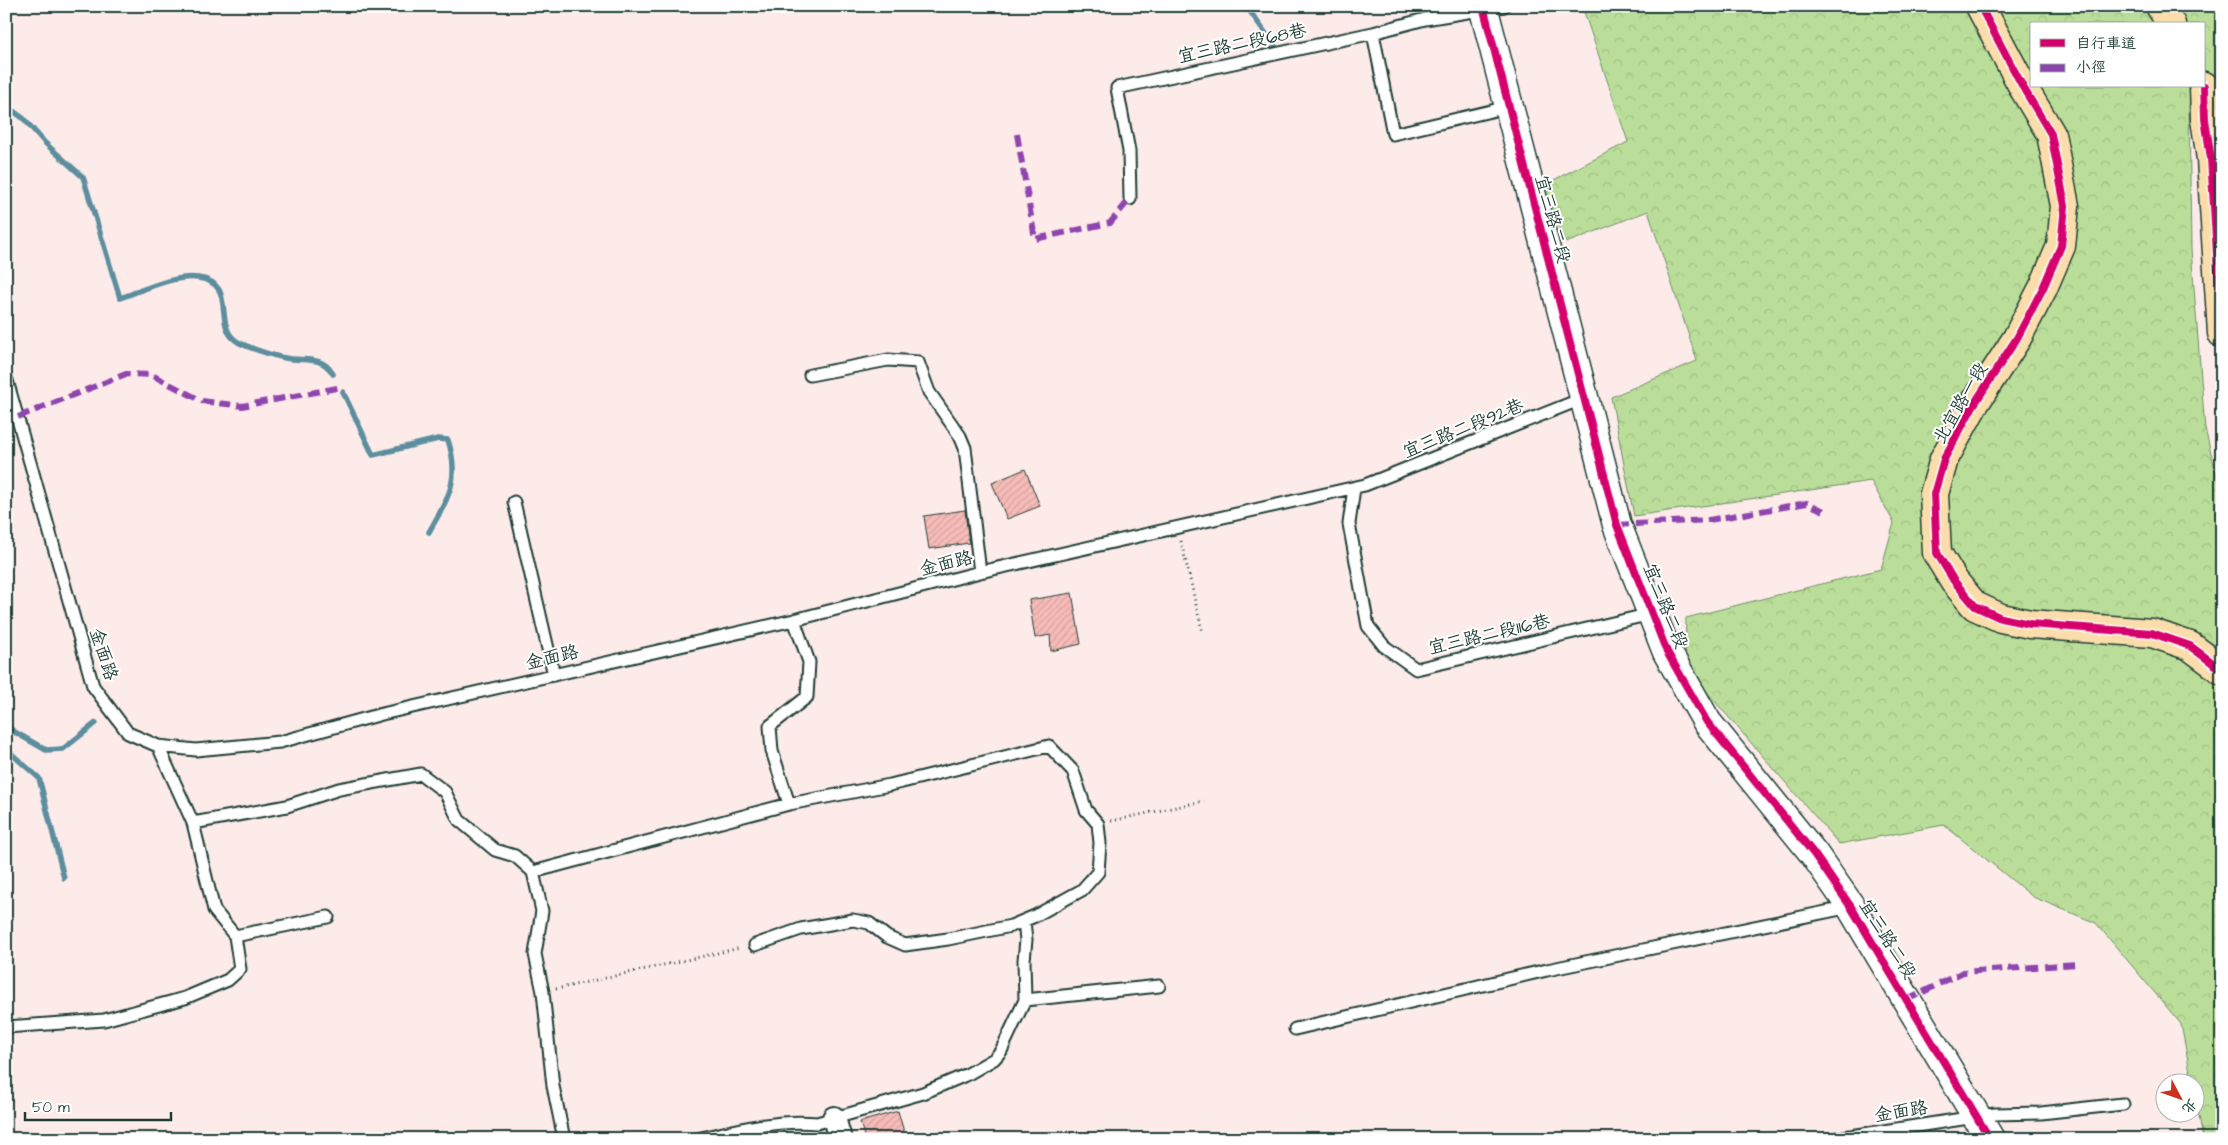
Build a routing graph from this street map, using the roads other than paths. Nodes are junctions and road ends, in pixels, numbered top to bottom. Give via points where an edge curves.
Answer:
1 (1980, 6) edge
2 (2160, 6) edge
3 (1490, 8) edge
4 (2170, 22) edge
5 (1373, 33) junction
6 (2204, 88) edge
7 (1508, 107) junction
8 (1130, 199) dead end
9 (2222, 333) edge
10 (810, 375) dead end
11 (6, 377) edge
12 (1584, 398) junction
13 (1354, 488) junction
14 (514, 502) dead end
15 (980, 572) junction
16 (1651, 614) junction
17 (794, 620) junction
18 (2222, 670) edge
19 (554, 675) junction
20 (158, 746) junction
21 (789, 804) junction
22 (193, 823) junction
23 (533, 872) junction
24 (1851, 907) junction
25 (328, 917) dead end
26 (1024, 921) junction
27 (235, 936) junction
28 (754, 945) road end
29 (1158, 986) dead end
30 (1025, 1000) junction
31 (6, 1027) edge
32 (1295, 1028) dead end
33 (2123, 1104) dead end
34 (837, 1128) edge
35 (1983, 1128) edge
36 (564, 1139) edge
37 (698, 1139) edge
38 (1831, 1139) edge

1 - 18 main road, 北宜路一段 via 2051,134 2065,206 2060,246 2043,288 1944,460 1934,494 1937,553 1975,606 2001,618 2030,624 2152,634 2190,646
2 - 4 main road
3 - 5 lane, 宜三路二段68巷 via 1425,19
3 - 7 street, 宜三路二段
5 - 7 lane via 1393,134
5 - 8 lane, 宜三路二段68巷 via 1117,88 1129,151
6 - 9 main road
7 - 12 street, 宜三路二段
10 - 15 lane via 888,360 918,362 929,392 965,448
11 - 20 lane, 金面路 via 93,686 128,733
12 - 13 lane, 宜三路二段92巷
12 - 16 street, 宜三路二段 via 1617,525
13 - 15 lane, 金面路
13 - 16 lane, 宜三路二段116巷 via 1349,524 1368,626 1384,646 1416,669
14 - 19 lane
15 - 17 lane, 金面路
16 - 24 street, 宜三路二段 via 1667,652 1707,722 1814,854
17 - 19 lane, 金面路
17 - 21 lane via 809,662 807,697 770,726 772,751
19 - 20 lane, 金面路 via 382,714 280,742 196,750
20 - 22 lane
21 - 23 lane
21 - 26 lane via 890,785 1049,746 1073,771 1086,810 1098,824 1098,872 1082,890
22 - 23 lane via 287,806 339,789 421,774 444,792 459,820 495,850 515,856
22 - 27 lane via 214,910
23 - 36 lane via 542,912 535,954 543,992 553,1086
24 - 32 lane via 1547,970
24 - 35 street, 宜三路二段
25 - 27 lane
26 - 28 lane via 948,939 905,945 869,923 853,920 801,929
26 - 30 lane
27 - 31 lane via 240,969 228,980 185,998 104,1020
29 - 30 lane
30 - 34 lane via 1002,1050 994,1059 968,1074
33 - 35 lane, 金面路 via 2041,1113 1995,1114
34 - 37 lane via 801,1121
35 - 38 lane, 金面路

